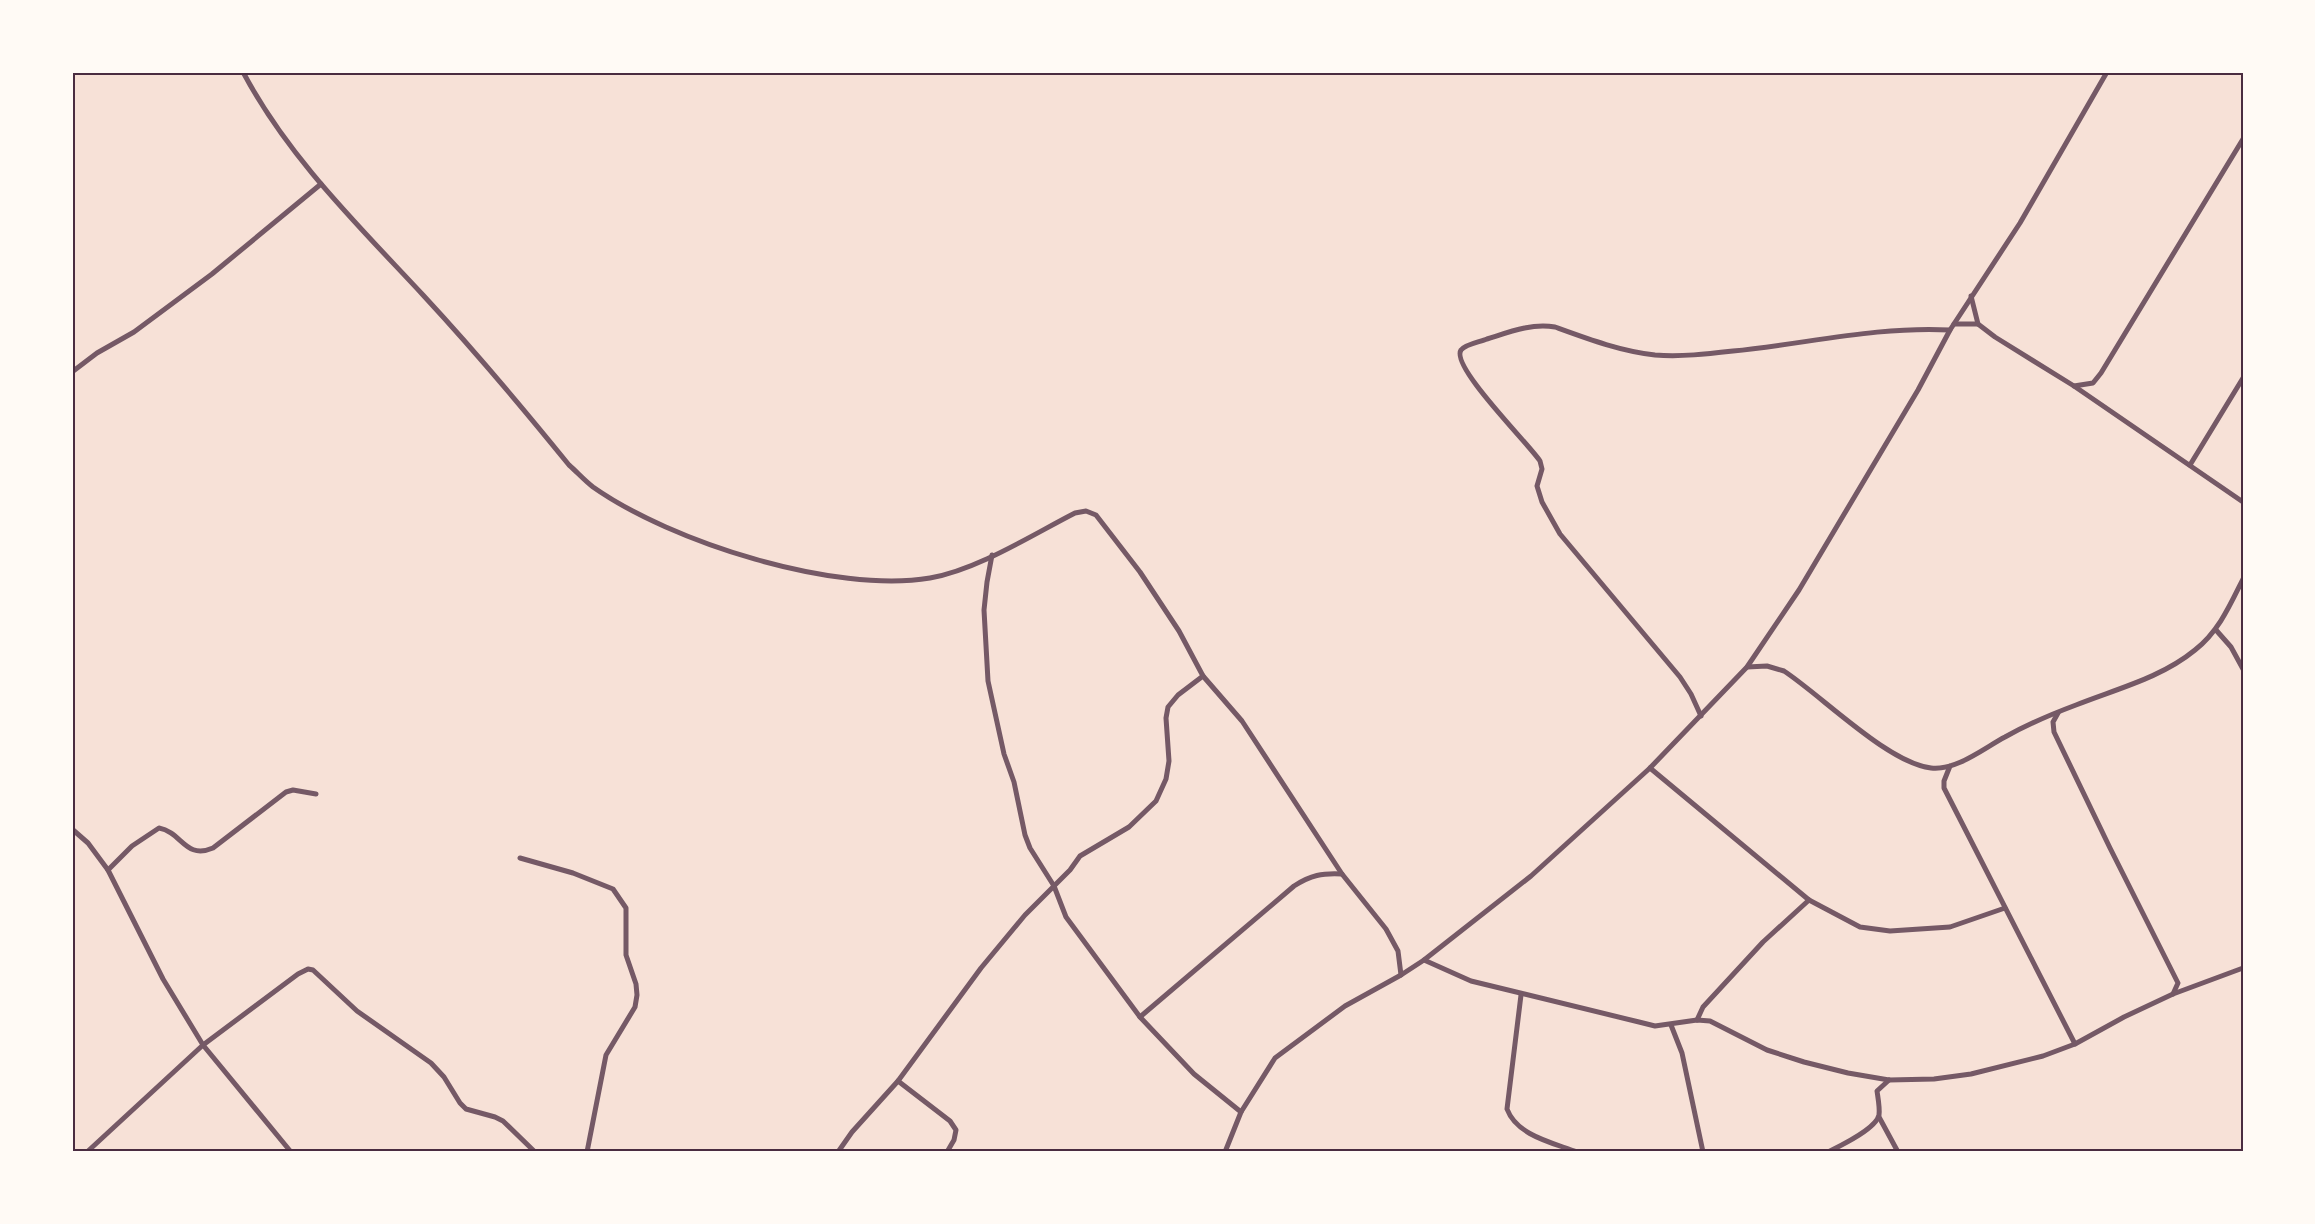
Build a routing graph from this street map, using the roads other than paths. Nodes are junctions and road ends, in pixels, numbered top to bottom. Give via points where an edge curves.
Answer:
1 (243, 72) edge
2 (2107, 72) edge
3 (2243, 139) edge
4 (321, 184) junction
5 (1971, 296) junction
6 (1954, 324) junction
7 (1978, 324) junction
8 (1950, 330) junction
9 (72, 372) edge
10 (2243, 378) edge
11 (2074, 386) junction
12 (2190, 465) junction
13 (2243, 502) edge
14 (992, 555) junction
15 (2243, 579) edge
16 (2216, 630) junction
17 (1747, 667) junction
18 (2243, 669) edge
19 (1203, 676) junction
20 (2058, 712) junction
21 (1701, 716) junction
22 (1950, 766) junction
23 (1650, 768) junction
24 (316, 794) dead end
25 (72, 829) edge
26 (520, 858) dead end
27 (108, 870) junction
28 (1342, 874) junction
29 (1054, 886) junction
30 (1809, 900) junction
31 (2005, 908) junction
32 (1424, 960) junction
33 (2243, 968) edge
34 (1401, 975) junction
35 (2173, 994) junction
36 (1521, 995) junction
37 (1140, 1017) junction
38 (1697, 1020) junction
39 (1671, 1024) junction
40 (2075, 1044) junction
41 (203, 1045) junction
42 (1889, 1080) junction
43 (898, 1081) junction
44 (1241, 1112) junction
45 (1879, 1117) junction
46 (87, 1152) edge
47 (291, 1152) edge
48 (535, 1152) edge
49 (587, 1152) edge
50 (838, 1152) edge
51 (947, 1152) edge
52 (1225, 1152) edge
53 (1577, 1152) edge
54 (1703, 1152) edge
55 (1828, 1152) edge
56 (1898, 1152) edge

1 - 4 street via 261,106
2 - 5 street via 2020,223
3 - 11 street via 2097,379
4 - 9 street via 212,274
4 - 14 street via 439,312 570,465 592,486 630,509 725,548 796,570 848,579 930,578
5 - 6 street
5 - 7 street
6 - 7 street
6 - 8 street
7 - 11 street
8 - 17 street via 1804,581
8 - 21 street via 1889,330 1692,356 1611,348 1545,325 1521,329 1460,351 1463,366 1540,461 1537,486 1548,516 1680,677
10 - 12 street
11 - 12 street
12 - 13 street
14 - 19 street via 1075,513 1086,511 1096,515 1140,572
14 - 29 street via 984,610 990,692 1025,835
15 - 16 street
16 - 18 street via 2231,646
16 - 20 street via 2177,664
17 - 21 street
17 - 22 street via 1767,666 1784,671 1869,737 1912,764
19 - 28 street via 1242,721
19 - 29 street via 1168,706 1169,761 1156,801 1128,827 1080,856
20 - 22 street
20 - 35 street via 2054,732 2178,982
21 - 23 street
22 - 31 street via 1944,788
23 - 30 street
23 - 32 street via 1531,876
24 - 27 street via 286,792 203,852 189,848 159,828 132,846
25 - 27 street
26 - 49 street via 613,889 626,909 626,955 637,995 635,1007 606,1055
27 - 41 street via 163,979
28 - 34 street via 1394,942
28 - 37 street via 1320,873 1294,886
29 - 37 street via 1066,917
29 - 43 street via 981,968
30 - 31 street via 1860,927 1890,931 1950,927
30 - 38 street via 1703,1006
31 - 40 street
32 - 34 street
32 - 36 street via 1471,981
33 - 35 street
34 - 44 street via 1345,1006 1275,1058
35 - 40 street
36 - 39 street via 1656,1026
36 - 53 street via 1507,1109 1514,1122 1527,1132
37 - 44 street via 1194,1074
38 - 39 street
38 - 42 street via 1710,1021 1767,1050 1804,1062
39 - 54 street via 1682,1053
40 - 42 street via 1971,1074
41 - 46 street
41 - 47 street
41 - 48 street via 298,974 313,970 357,1011 431,1063 466,1109 503,1121
42 - 45 street via 1877,1091
43 - 50 street
43 - 51 street via 950,1121 956,1130
44 - 52 street
45 - 55 street via 1866,1130
45 - 56 street

